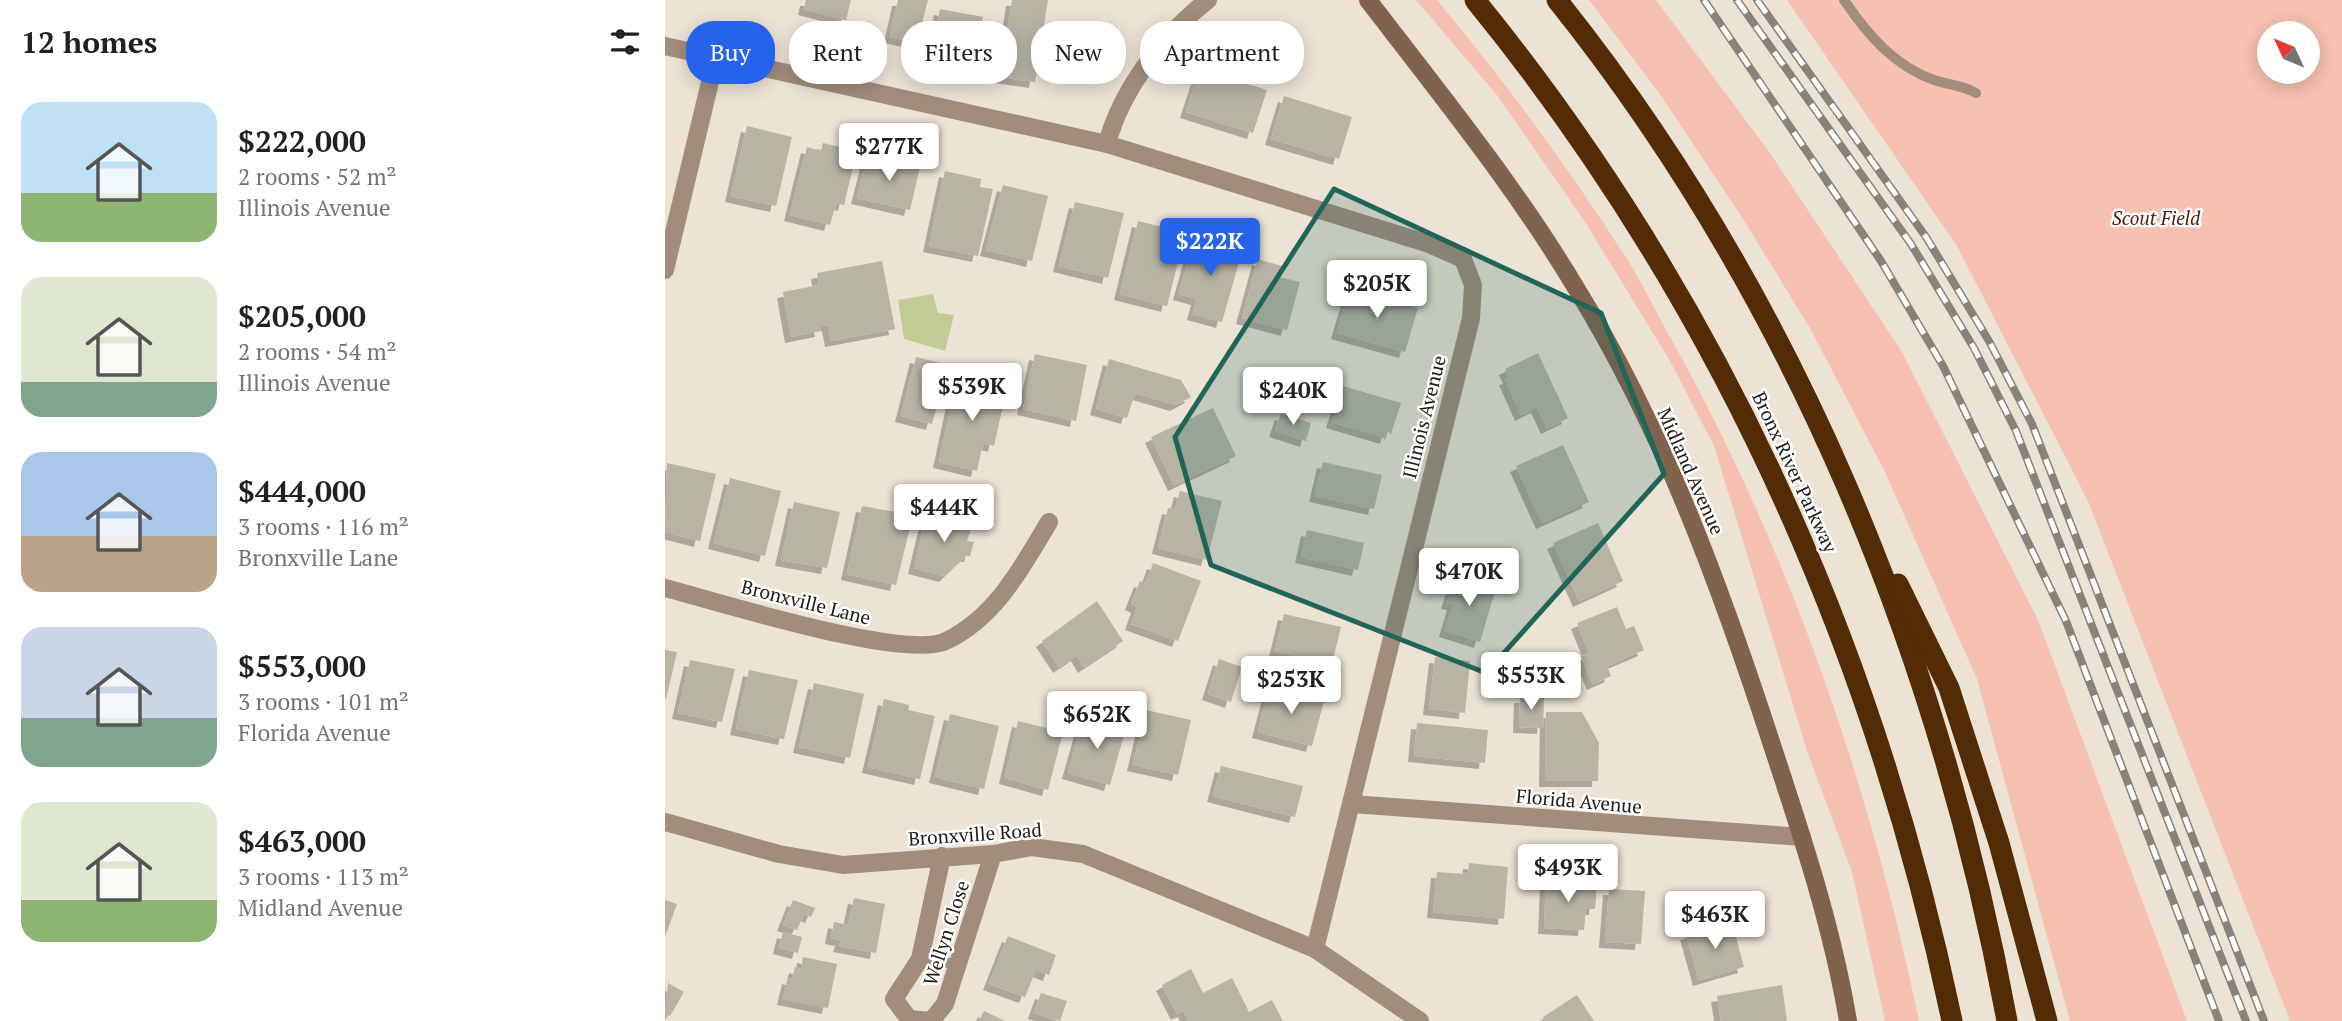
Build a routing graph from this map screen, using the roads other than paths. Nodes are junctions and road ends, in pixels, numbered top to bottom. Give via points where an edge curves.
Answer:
1 (1208, 0) edge
2 (1368, 0) edge
3 (1475, 0) edge
4 (1557, 0) edge
5 (1844, 0) edge
6 (665, 46) edge
7 (686, 51) edge
8 (775, 70) edge
9 (710, 84) edge
10 (1976, 93) dead end
11 (1107, 144) junction
12 (665, 270) edge
13 (1852, 496) junction
14 (1049, 522) dead end
15 (665, 588) edge
16 (1352, 804) junction
17 (665, 822) edge
18 (1802, 837) junction
19 (993, 854) junction
20 (942, 856) junction
21 (1315, 949) junction
22 (919, 959) junction
23 (957, 964) junction
24 (930, 1021) edge
25 (1420, 1021) edge
26 (1848, 1021) edge
27 (1952, 1021) edge
28 (2007, 1021) edge
29 (2047, 1021) edge

1 - 11 street via 1149,62 1113,124
2 - 18 street, Midland Avenue via 1531,218 1618,362 1697,532
3 - 27 highway, Bronx River Parkway via 1562,112 1629,209 1709,345 1776,480 1858,685 1908,847
4 - 13 highway, Bronx River Parkway via 1632,100 1719,234 1797,376
5 - 10 lane via 1885,51 1908,68
6 - 7 street, Illinois Avenue
8 - 11 street, Illinois Avenue
9 - 12 street
11 - 16 street, Illinois Avenue via 1429,244 1462,259 1473,285 1471,318
13 - 28 highway, Bronx River Parkway via 1941,742 1975,867
13 - 29 highway via 1949,688 1999,844
14 - 15 street, Bronxville Lane via 1009,588 964,631 930,646 853,638
16 - 18 street, Florida Avenue
16 - 21 street, Illinois Avenue
17 - 20 street, Bronxville Road via 779,854 843,865
18 - 26 street, Midland Avenue via 1838,958
19 - 20 street, Bronxville Road
19 - 21 street, Bronxville Road via 1032,848 1083,854
19 - 23 street, Wellyn Close
20 - 22 street, Wellyn Close
21 - 25 street, Bronxville Road
22 - 23 lane
22 - 24 street, Wellyn Close via 894,999 908,1019
23 - 24 street, Wellyn Close via 945,1004

